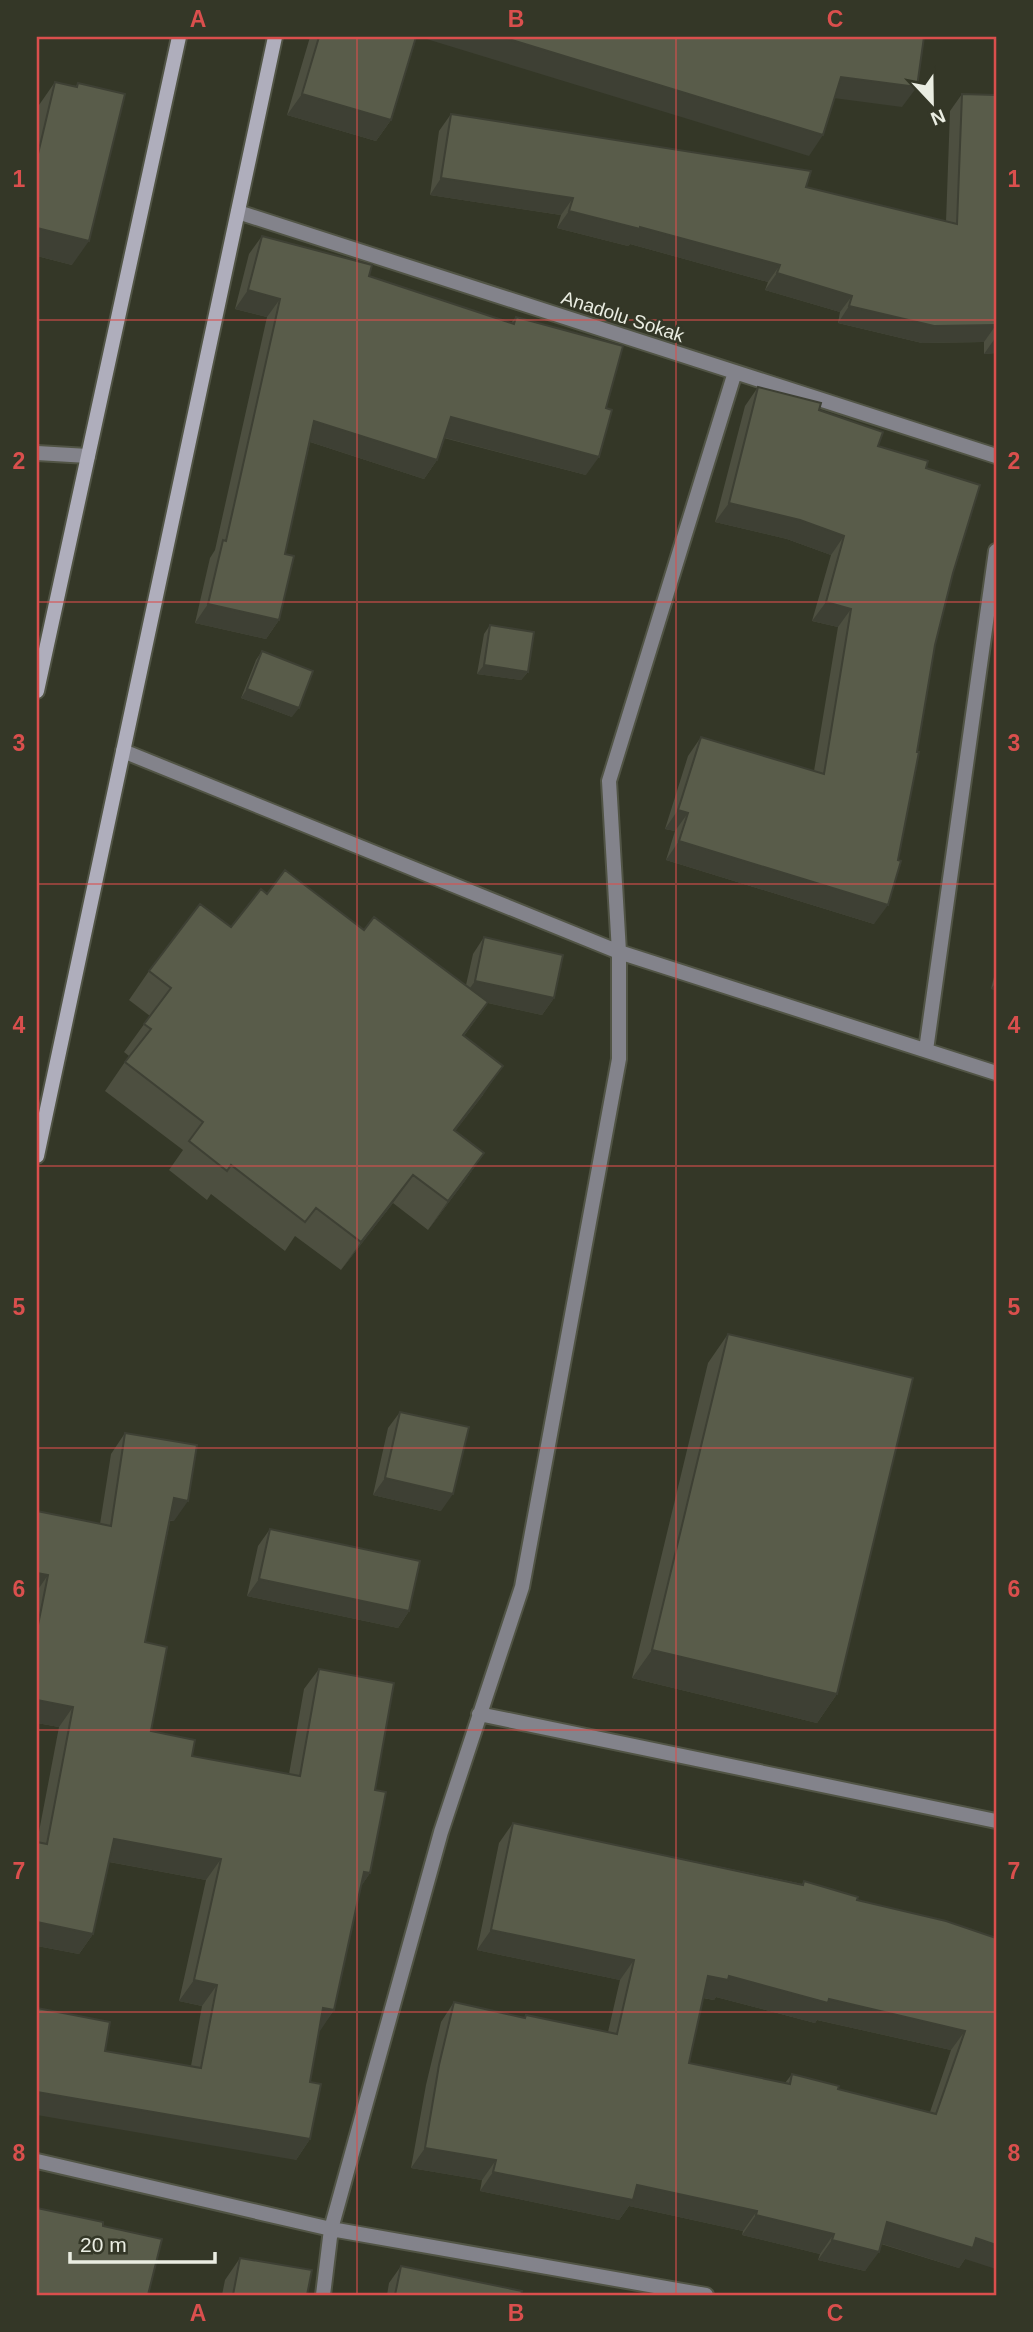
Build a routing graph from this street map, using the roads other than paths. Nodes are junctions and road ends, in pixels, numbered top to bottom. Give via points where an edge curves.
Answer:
1 (179, 37) edge
2 (275, 37) edge
3 (238, 212) junction
4 (735, 372) junction
5 (37, 453) edge
6 (88, 456) junction
7 (996, 456) edge
8 (996, 551) edge
9 (37, 691) edge
10 (123, 751) junction
11 (619, 952) junction
12 (926, 1050) junction
13 (996, 1073) edge
14 (37, 1156) edge
15 (480, 1714) junction
16 (996, 1821) edge
17 (37, 2161) edge
18 (331, 2229) junction
19 (323, 2295) edge
20 (706, 2295) edge

1 - 6 main road
2 - 3 main road
3 - 4 street, Anadolu Sokak
3 - 10 main road
4 - 7 street, Anadolu Sokak
4 - 11 street via 609,781
5 - 6 street
6 - 9 main road
8 - 12 street
10 - 11 street
10 - 14 main road
11 - 12 street
11 - 15 street via 618,1059 524,1573
12 - 13 street
15 - 16 street
15 - 18 street via 441,1832
17 - 18 street
18 - 19 street
18 - 20 street

